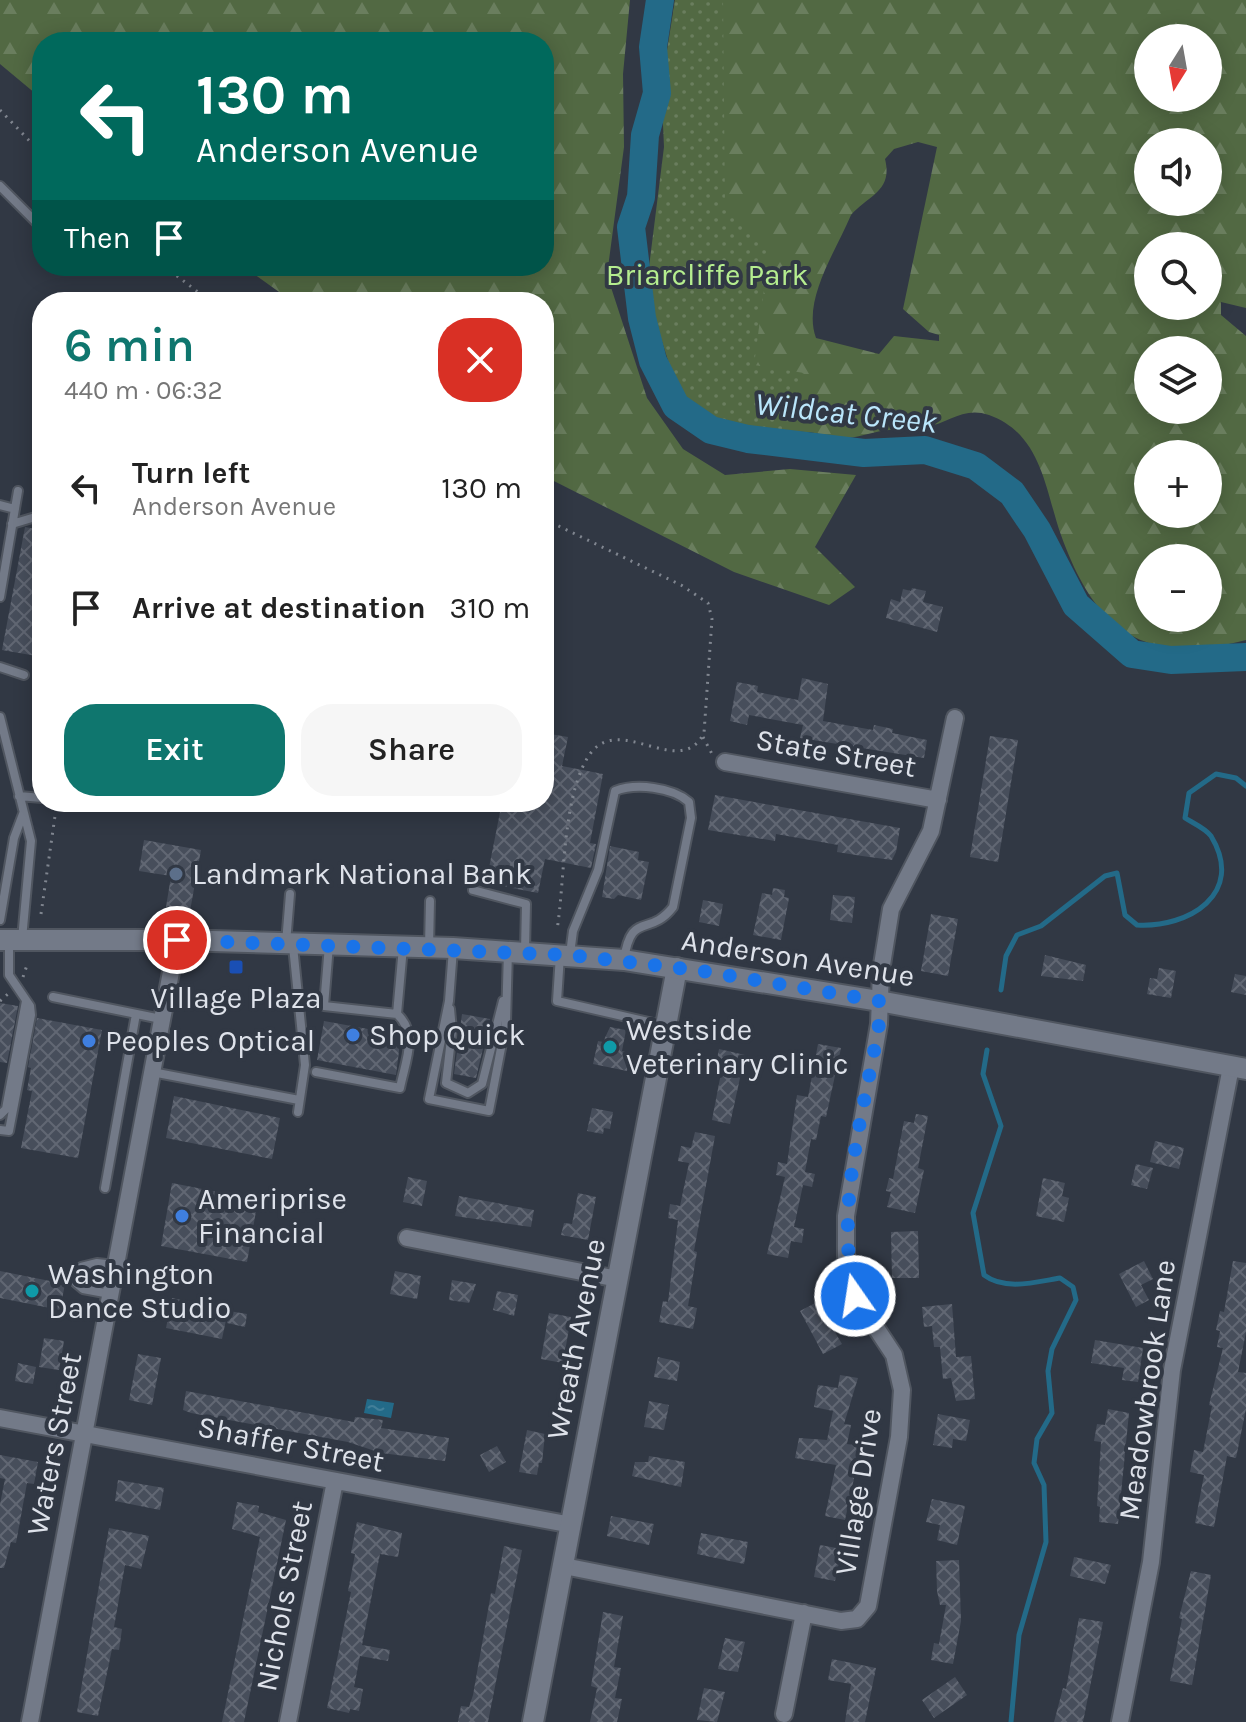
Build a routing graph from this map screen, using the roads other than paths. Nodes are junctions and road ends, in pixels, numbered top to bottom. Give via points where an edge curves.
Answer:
1 (0, 186) edge
2 (32, 218) edge
3 (18, 491) dead end
4 (0, 505) edge
5 (15, 509) junction
6 (32, 518) edge
7 (12, 524) junction
8 (0, 597) edge
9 (0, 667) edge
10 (24, 675) dead end
11 (0, 717) edge
12 (955, 718) dead end
13 (2, 736) edge
14 (725, 762) road end
15 (19, 796) junction
16 (32, 797) edge
17 (938, 800) junction
18 (23, 814) junction
19 (473, 890) dead end
20 (290, 894) dead end
21 (430, 901) dead end
22 (0, 920) edge
23 (10, 940) edge
24 (177, 940) junction
25 (290, 943) junction
26 (329, 945) junction
27 (403, 947) junction
28 (429, 948) junction
29 (453, 948) junction
30 (517, 951) junction
31 (565, 955) junction
32 (624, 960) junction
33 (677, 968) junction
34 (53, 997) dead end
35 (505, 998) junction
36 (26, 1001) junction
37 (449, 1001) junction
38 (879, 1001) junction
39 (136, 1014) junction
40 (397, 1014) junction
41 (162, 1019) junction
42 (666, 1026) junction
43 (1239, 1068) edge
44 (152, 1072) junction
45 (316, 1072) dead end
46 (299, 1100) junction
47 (298, 1112) dead end
48 (0, 1115) edge
49 (0, 1130) edge
50 (105, 1188) dead end
51 (407, 1238) dead end
52 (116, 1265) junction
53 (618, 1279) junction
54 (110, 1294) junction
55 (0, 1418) edge
56 (84, 1434) junction
57 (335, 1481) junction
58 (572, 1525) junction
59 (564, 1566) junction
60 (804, 1613) junction
61 (784, 1714) dead end
62 (30, 1722) edge
63 (288, 1722) edge
64 (533, 1722) edge
65 (1120, 1722) edge

1 - 2 lane
3 - 5 lane
4 - 5 lane
5 - 7 lane
6 - 7 lane
7 - 8 lane
9 - 10 lane
11 - 13 lane
12 - 17 street, Village Drive
13 - 15 lane
14 - 17 street, State Street
15 - 16 lane
15 - 18 lane
17 - 38 street, Village Drive via 931,831 891,909
18 - 22 lane
18 - 23 lane via 31,841
19 - 30 lane via 526,904
20 - 25 lane
21 - 28 lane
23 - 24 main road, Anderson Avenue
23 - 36 lane via 9,975
24 - 25 main road, Anderson Avenue
24 - 41 street, Waters Street
25 - 26 main road, Anderson Avenue
25 - 46 lane via 305,1065
26 - 27 main road, Anderson Avenue
26 - 40 lane via 324,1006
27 - 28 main road, Anderson Avenue
27 - 40 lane
28 - 29 main road, Anderson Avenue
29 - 30 main road, Anderson Avenue
29 - 37 lane
30 - 31 main road, Anderson Avenue
30 - 35 lane
31 - 32 main road, Anderson Avenue
31 - 32 lane via 598,870 615,791 641,787 680,794 689,802 691,818 673,907 665,917 634,928
31 - 42 lane via 557,1001
32 - 33 main road, Anderson Avenue
33 - 38 main road, Anderson Avenue
33 - 42 main road, Wreath Avenue
34 - 39 lane
35 - 37 lane via 482,1084 468,1093 451,1088 445,1076 452,1030
35 - 37 lane via 506,1022 489,1111 429,1099
36 - 48 lane via 6,1109
36 - 49 lane via 31,1015 9,1131
38 - 43 main road, Anderson Avenue
38 - 60 street, Village Drive via 846,1216 846,1256 855,1296 894,1355 902,1390 899,1437 868,1606 857,1619 841,1621
39 - 41 lane
39 - 50 lane
40 - 45 lane via 411,1034 400,1088
41 - 44 street, Waters Street
42 - 53 main road, Wreath Avenue
43 - 65 street, Meadowbrook Lane via 1172,1370 1151,1562
44 - 46 lane
44 - 52 street, Waters Street
46 - 47 lane
51 - 53 street
52 - 54 street, Waters Street
52 - 54 lane via 97,1263 77,1273 76,1283 83,1289
53 - 58 main road, Wreath Avenue
54 - 56 street, Waters Street
55 - 56 street, Shaffer Street
56 - 57 street, Shaffer Street
56 - 62 street, Waters Street
57 - 58 street, Shaffer Street
57 - 63 street, Nichols Street
58 - 59 main road, Wreath Avenue
59 - 60 street, Village Drive
59 - 64 main road, Wreath Avenue
60 - 61 street

